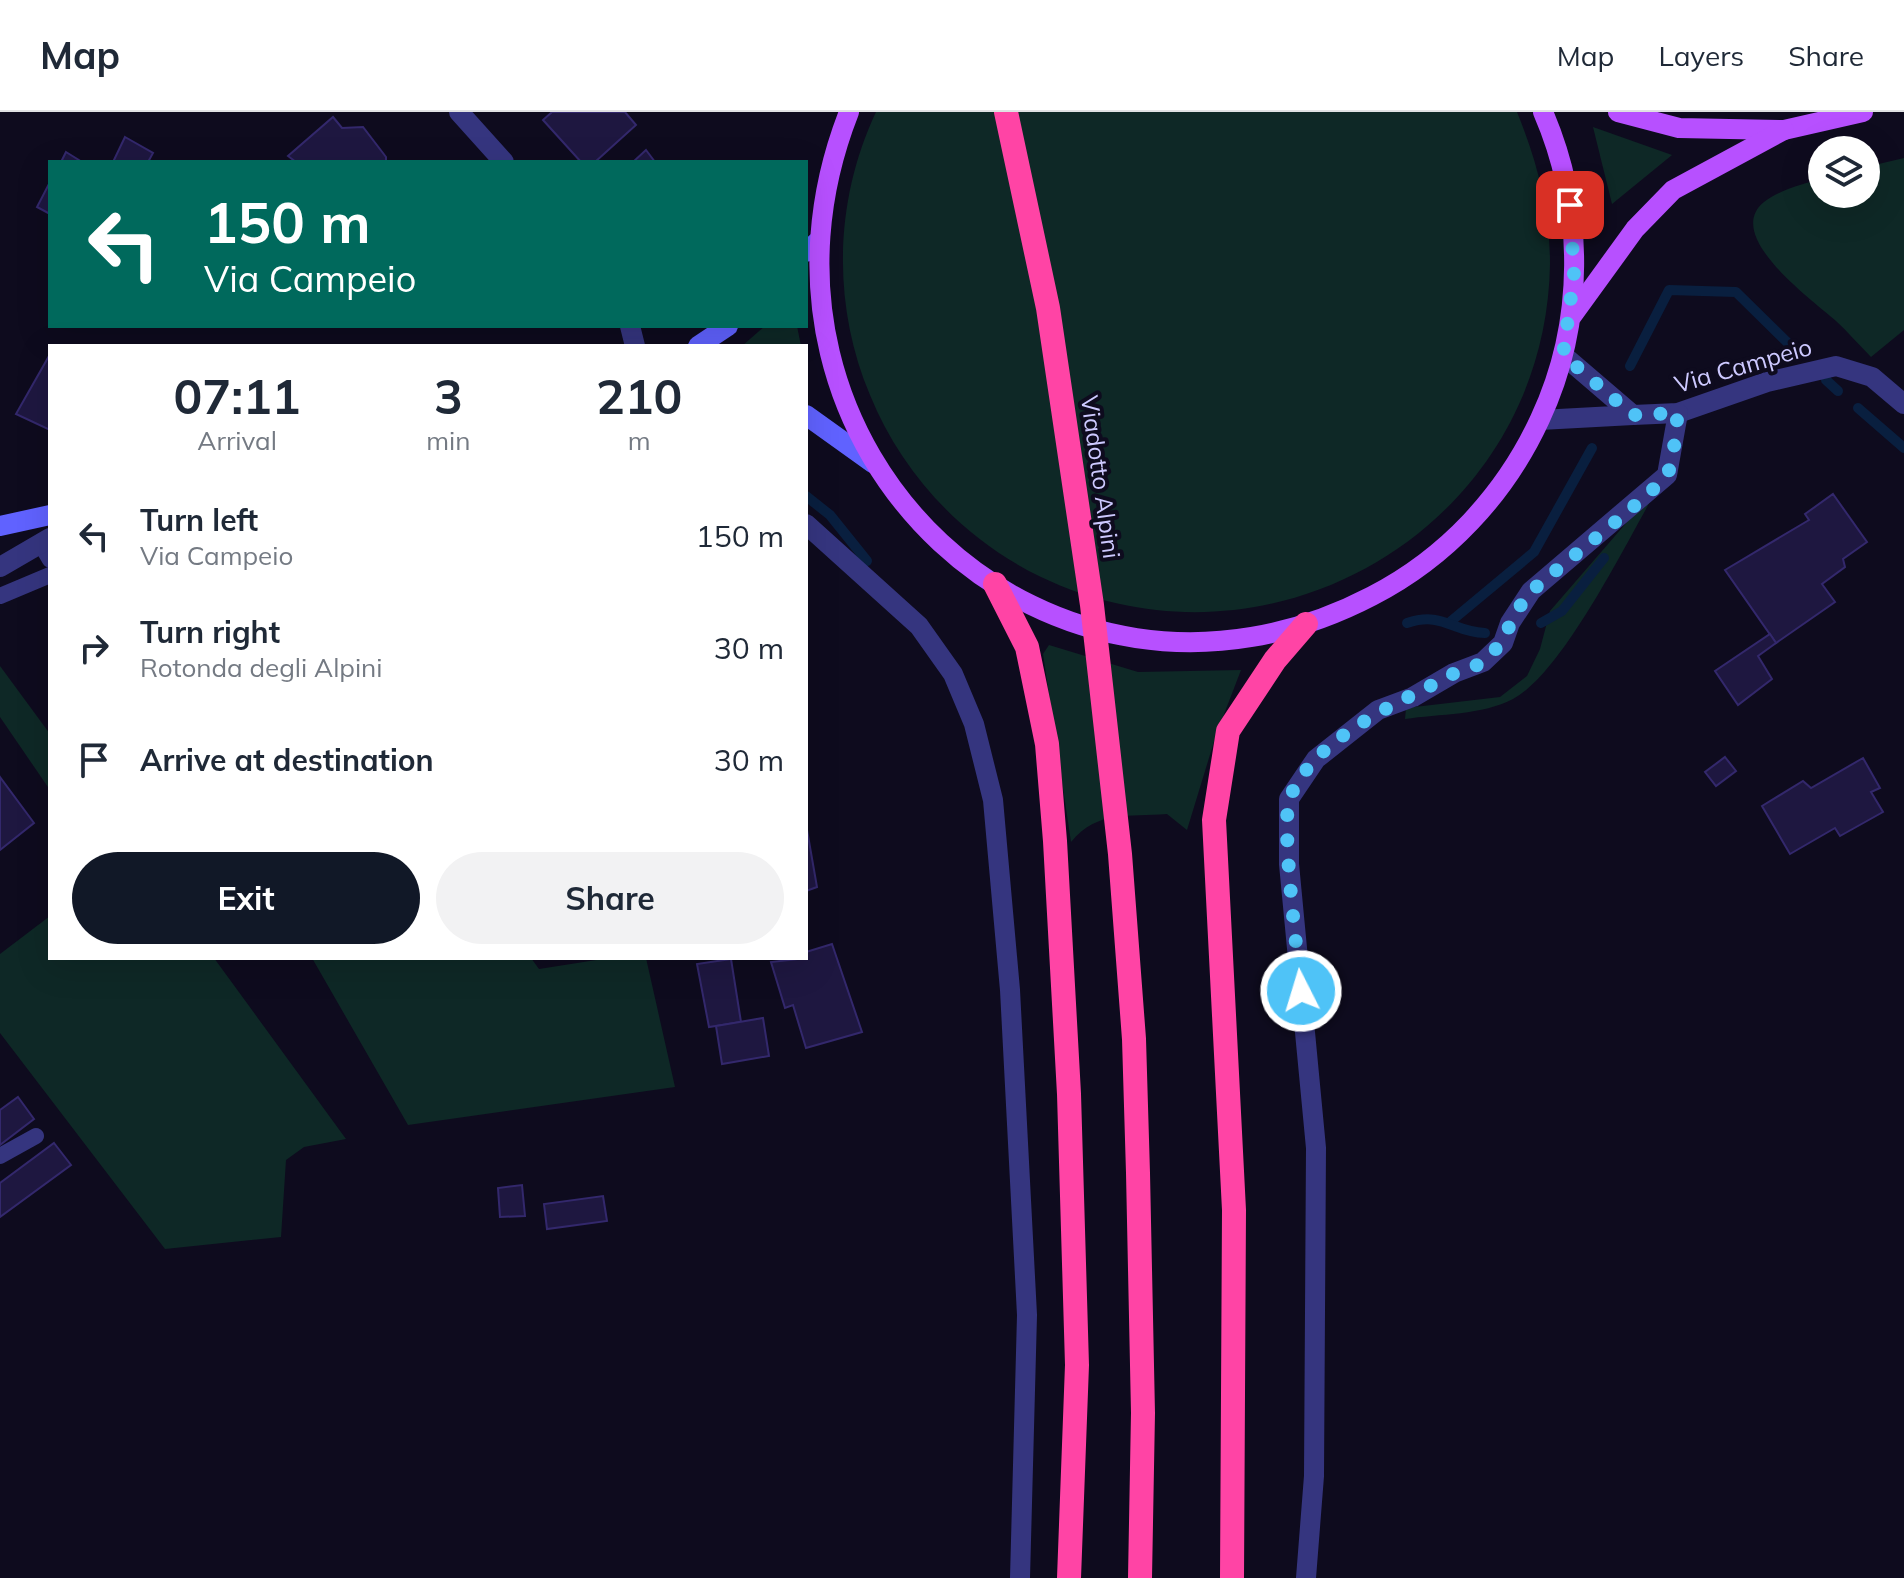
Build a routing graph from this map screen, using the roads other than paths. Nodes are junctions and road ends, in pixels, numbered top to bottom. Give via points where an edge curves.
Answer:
1 (459, 112) edge
2 (849, 112) edge
3 (1006, 112) edge
4 (1543, 112) edge
5 (1618, 112) edge
6 (1863, 112) edge
7 (1784, 130) junction
8 (502, 160) edge
9 (812, 246) edge
10 (1570, 317) junction
11 (725, 328) edge
12 (701, 344) edge
13 (1563, 355) junction
14 (1904, 404) edge
15 (1678, 413) junction
16 (1633, 415) junction
17 (808, 416) edge
18 (1540, 420) junction
19 (873, 463) junction
20 (48, 515) edge
21 (0, 526) edge
22 (808, 526) edge
23 (47, 547) edge
24 (0, 567) edge
25 (48, 576) edge
26 (995, 584) junction
27 (0, 596) edge
28 (1306, 624) junction
29 (36, 1136) dead end
30 (0, 1156) edge
31 (1020, 1578) edge
32 (1069, 1578) edge
33 (1140, 1578) edge
34 (1232, 1578) edge
35 (1306, 1578) edge

1 - 8 street
2 - 9 main road
3 - 33 highway, Viadotto Alpini via 1048,308 1092,605 1120,854 1135,1069 1143,1413
4 - 10 main road via 1570,205
5 - 7 main road via 1679,128
6 - 7 main road
7 - 10 main road via 1673,190 1635,229
9 - 19 main road via 828,356 843,403
10 - 13 main road
11 - 12 main road
13 - 16 street
13 - 18 main road
14 - 15 street, Via Campeio via 1872,377 1836,366 1767,382
15 - 16 street, Via Campeio
15 - 35 street via 1667,475 1531,591 1503,643 1483,662 1378,710 1316,759 1289,799 1289,864 1316,1148 1314,1476
16 - 18 street, Via Campeio
17 - 19 main road
18 - 28 main road via 1492,497 1444,548 1387,589
19 - 26 main road via 932,535
20 - 21 main road
22 - 31 street via 919,626 953,674 974,724 993,800 1010,990 1027,1315
23 - 24 street
25 - 27 lane
26 - 28 main road via 1058,615 1145,638 1225,640
26 - 32 highway via 1027,647 1047,744 1055,841 1077,1365
28 - 34 highway via 1228,731 1214,820 1234,1210
29 - 30 lane

